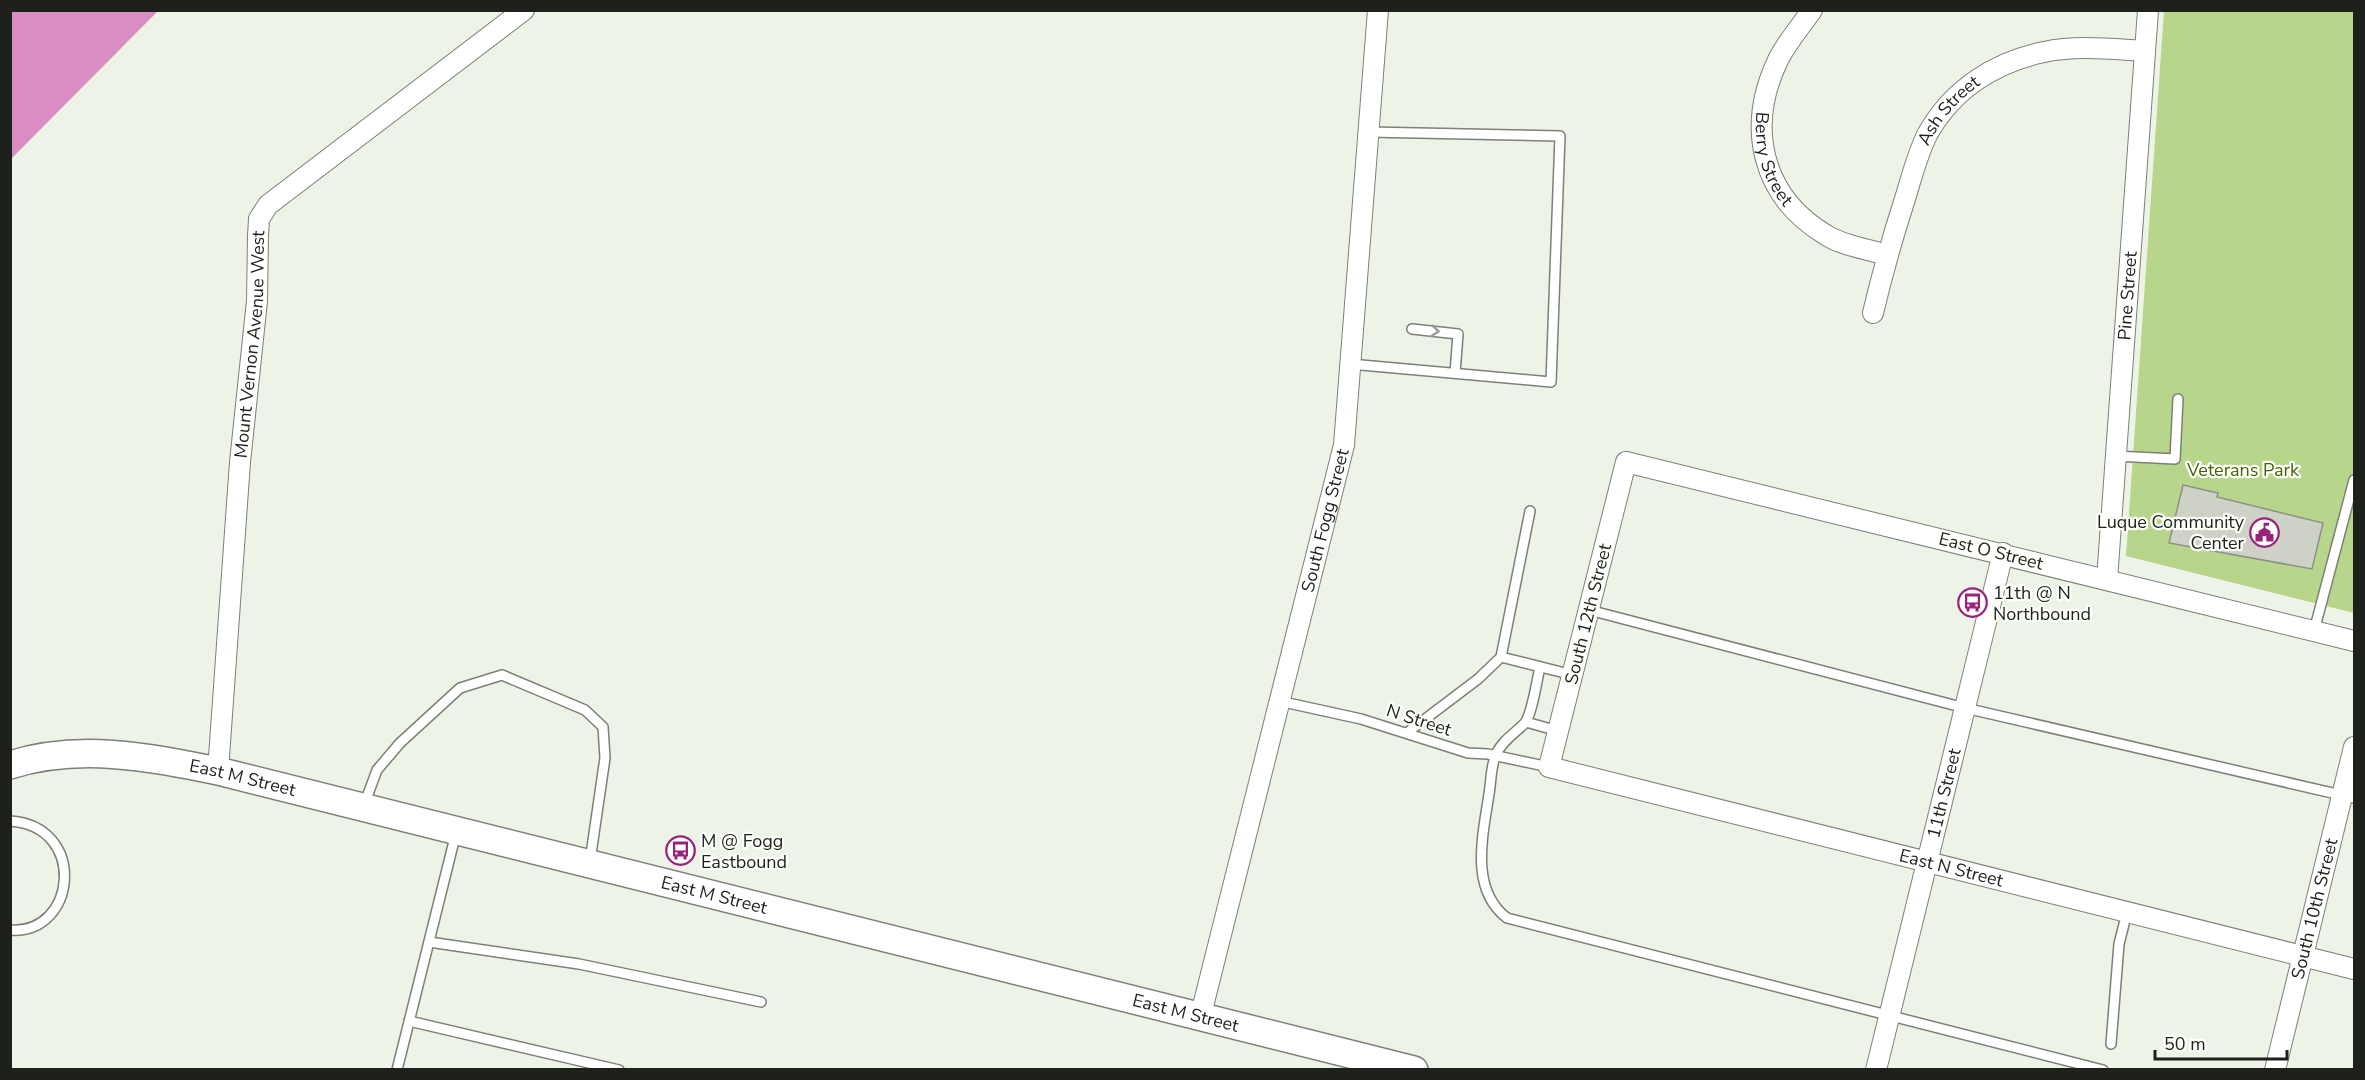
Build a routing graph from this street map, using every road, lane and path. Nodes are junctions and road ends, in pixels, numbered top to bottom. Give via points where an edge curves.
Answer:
1 (524, 10) edge
2 (1378, 10) edge
3 (1812, 10) edge
4 (2148, 10) edge
5 (2145, 51) junction
6 (1369, 132) junction
7 (1887, 255) junction
8 (1873, 313) dead end
9 (1412, 329) dead end
10 (1350, 364) junction
11 (1455, 373) junction
12 (2178, 399) dead end
13 (2115, 456) junction
14 (1626, 462) joint
15 (2355, 480) edge
16 (1530, 511) dead end
17 (2003, 553) junction
18 (2107, 580) junction
19 (1589, 610) junction
20 (2314, 631) junction
21 (2355, 641) edge
22 (1501, 657) junction
23 (1540, 667) junction
24 (1573, 675) junction
25 (1280, 701) junction
26 (1965, 708) junction
27 (1526, 722) junction
28 (1558, 731) junction
29 (1408, 732) junction
30 (2355, 747) edge
31 (1495, 755) junction
32 (10, 765) edge
33 (1549, 767) junction
34 (218, 771) junction
35 (2348, 797) edge
36 (363, 807) junction
37 (10, 820) edge
38 (457, 830) junction
39 (1927, 861) junction
40 (589, 863) junction
41 (2127, 912) junction
42 (10, 930) edge
43 (429, 942) junction
44 (2303, 957) junction
45 (2355, 969) edge
46 (760, 1002) dead end
47 (1890, 1015) junction
48 (1200, 1018) junction
49 (409, 1021) junction
50 (2111, 1044) dead end
51 (397, 1070) edge
52 (619, 1070) edge
53 (1414, 1070) edge
54 (1876, 1070) edge
55 (2103, 1070) edge
56 (2275, 1070) edge

1 - 34 street, Mount Vernon Avenue West via 268,205 259,219 257,301 240,462
2 - 6 street, South Fogg Street
3 - 7 street, Berry Street via 1778,60 1765,100 1761,133 1766,166 1778,189 1804,220 1828,237
4 - 5 street, Pine Street
5 - 7 street, Ash Street via 2045,51 2007,62 1977,78 1952,100 1928,134
5 - 13 street, Pine Street
6 - 10 street, South Fogg Street
6 - 11 lane via 1560,136 1551,382
7 - 8 street, Ash Street
9 -> 11 lane via 1458,334
10 - 11 lane
10 - 25 street, South Fogg Street via 1344,445
12 - 13 lane via 2175,459
13 - 18 street, Pine Street
14 - 17 street, East O Street
14 - 19 street, South 12th Street
15 - 20 lane
16 - 22 lane
17 - 18 street, East O Street
17 - 26 street, 11th Street
18 - 20 street, East O Street
19 - 24 street, South 12th Street
19 - 26 lane
20 - 21 street, East O Street
22 - 23 lane
22 - 29 lane
23 - 24 lane
23 - 27 lane
24 - 28 street, South 12th Street
25 - 29 lane, N Street
25 - 48 street, South Fogg Street
26 - 35 lane
26 - 39 street, 11th Street
27 - 28 lane
27 - 31 lane via 1509,735
28 - 33 street, South 12th Street
29 - 31 lane, N Street via 1468,753
30 - 35 street, South 10th Street
31 - 33 lane, N Street
31 - 47 lane via 1482,836 1482,867 1490,901 1507,918
32 - 34 street, East M Street via 85,752 136,755
33 - 39 street, East N Street
34 - 36 street, East M Street
35 - 44 street, South 10th Street
36 - 38 street, East M Street
36 - 40 lane via 377,770 400,743 460,688 502,675 585,710 603,728 606,758
37 - 42 lane via 45,831 59,848 66,869 64,890 54,909 38,923
38 - 40 street, East M Street
38 - 43 lane
39 - 41 street, East N Street
39 - 47 street, 11th Street
40 - 48 street, East M Street
41 - 44 street, East N Street
41 - 50 lane via 2119,944
43 - 46 lane via 579,964
43 - 49 lane
44 - 45 street, East N Street
44 - 56 street, South 10th Street
47 - 54 street, 11th Street
47 - 55 lane
48 - 53 street, East M Street
49 - 51 lane
49 - 52 lane

